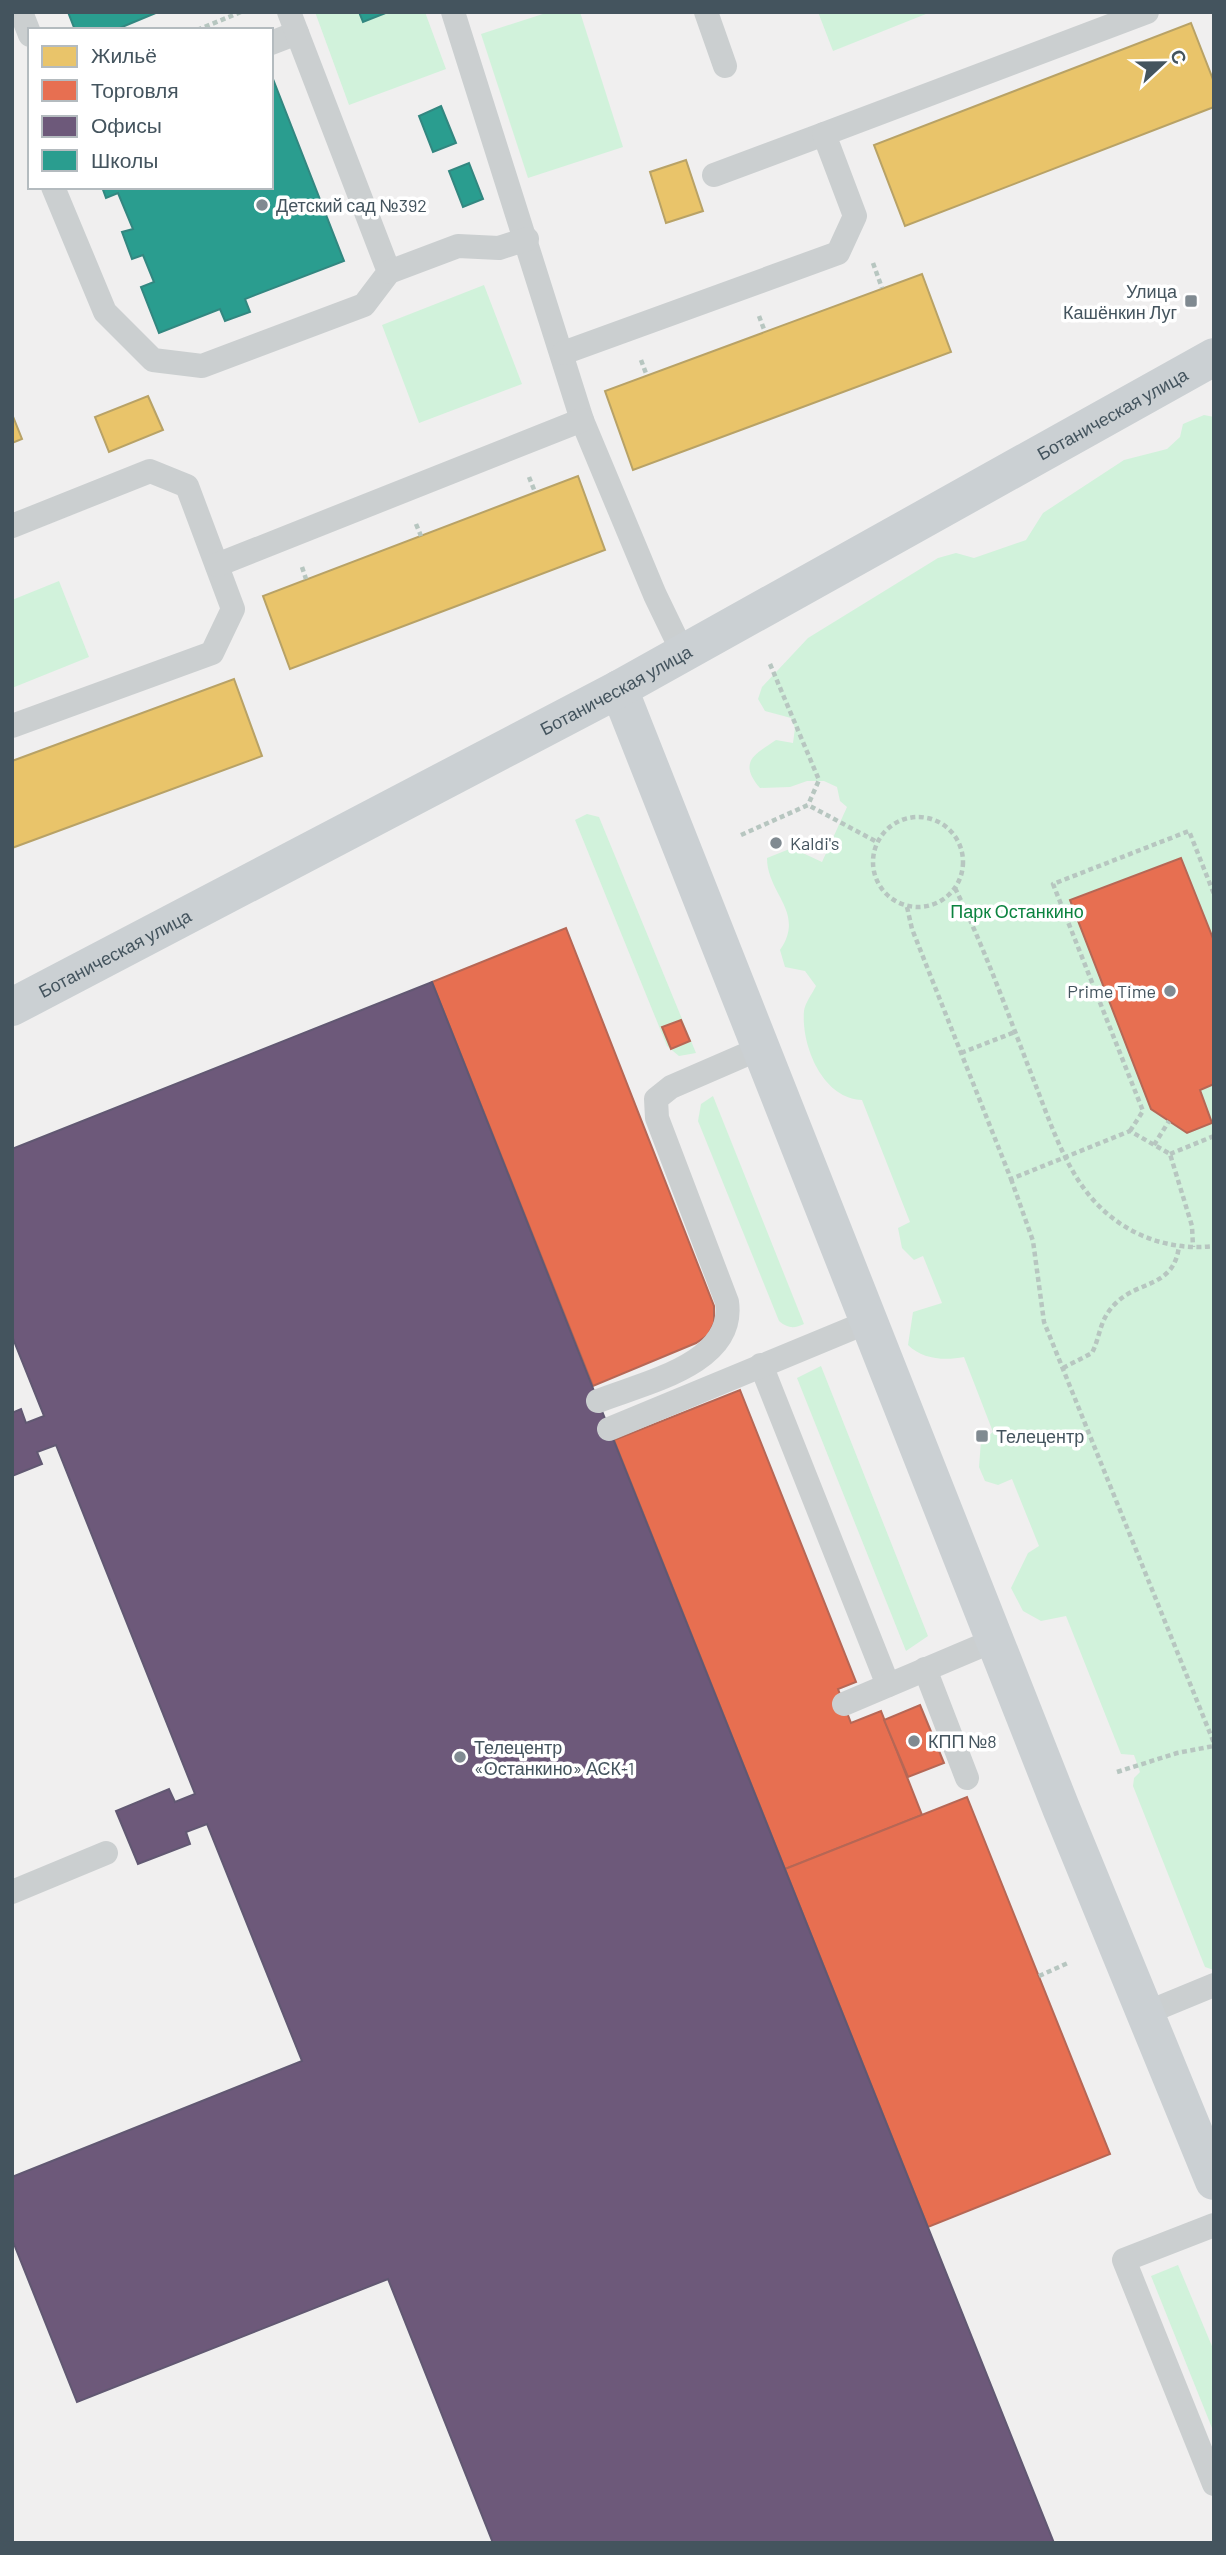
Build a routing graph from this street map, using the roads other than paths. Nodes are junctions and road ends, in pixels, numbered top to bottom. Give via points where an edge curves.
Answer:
1 (21, 12) edge
2 (706, 12) edge
3 (1147, 12) edge
4 (455, 13) edge
5 (293, 23) edge
6 (28, 29) edge
7 (273, 41) edge
8 (725, 66) dead end
9 (824, 134) junction
10 (714, 175) dead end
11 (54, 189) edge
12 (527, 239) junction
13 (389, 272) junction
14 (563, 353) junction
15 (1214, 357) edge
16 (582, 420) junction
17 (12, 526) edge
18 (217, 565) junction
19 (683, 653) junction
20 (619, 689) junction
21 (12, 726) edge
22 (12, 1007) edge
23 (761, 1048) junction
24 (870, 1321) junction
25 (761, 1365) junction
26 (598, 1401) dead end
27 (609, 1429) dead end
28 (995, 1640) junction
29 (925, 1669) junction
30 (888, 1685) junction
31 (844, 1704) dead end
32 (967, 1778) dead end
33 (106, 1853) dead end
34 (12, 1892) edge
35 (1214, 1985) edge
36 (1146, 2013) junction
37 (1214, 2181) edge
38 (1214, 2225) edge
39 (1214, 2484) edge

1 - 6 lane
2 - 8 lane
3 - 9 lane
4 - 12 lane
5 - 7 lane
5 - 13 lane
9 - 10 lane
9 - 14 lane via 855,216 838,253
11 - 13 lane via 105,312 153,360 201,366 364,305
12 - 13 lane via 499,248 458,246
12 - 14 lane
14 - 16 lane
15 - 19 street, Ботаническая улица
16 - 18 lane
16 - 19 lane
17 - 18 lane via 150,471 187,486
18 - 21 lane via 233,609 212,653
19 - 20 street, Ботаническая улица
20 - 22 street, Ботаническая улица
20 - 23 street
23 - 24 street
23 - 26 lane via 656,1098 657,1118 727,1302 725,1332 701,1359
24 - 25 lane
24 - 28 street
25 - 27 lane
25 - 30 lane
28 - 29 lane
28 - 36 street
29 - 30 lane
29 - 32 lane
30 - 31 lane
33 - 34 lane
35 - 36 lane
36 - 37 street
38 - 39 lane via 1124,2260

